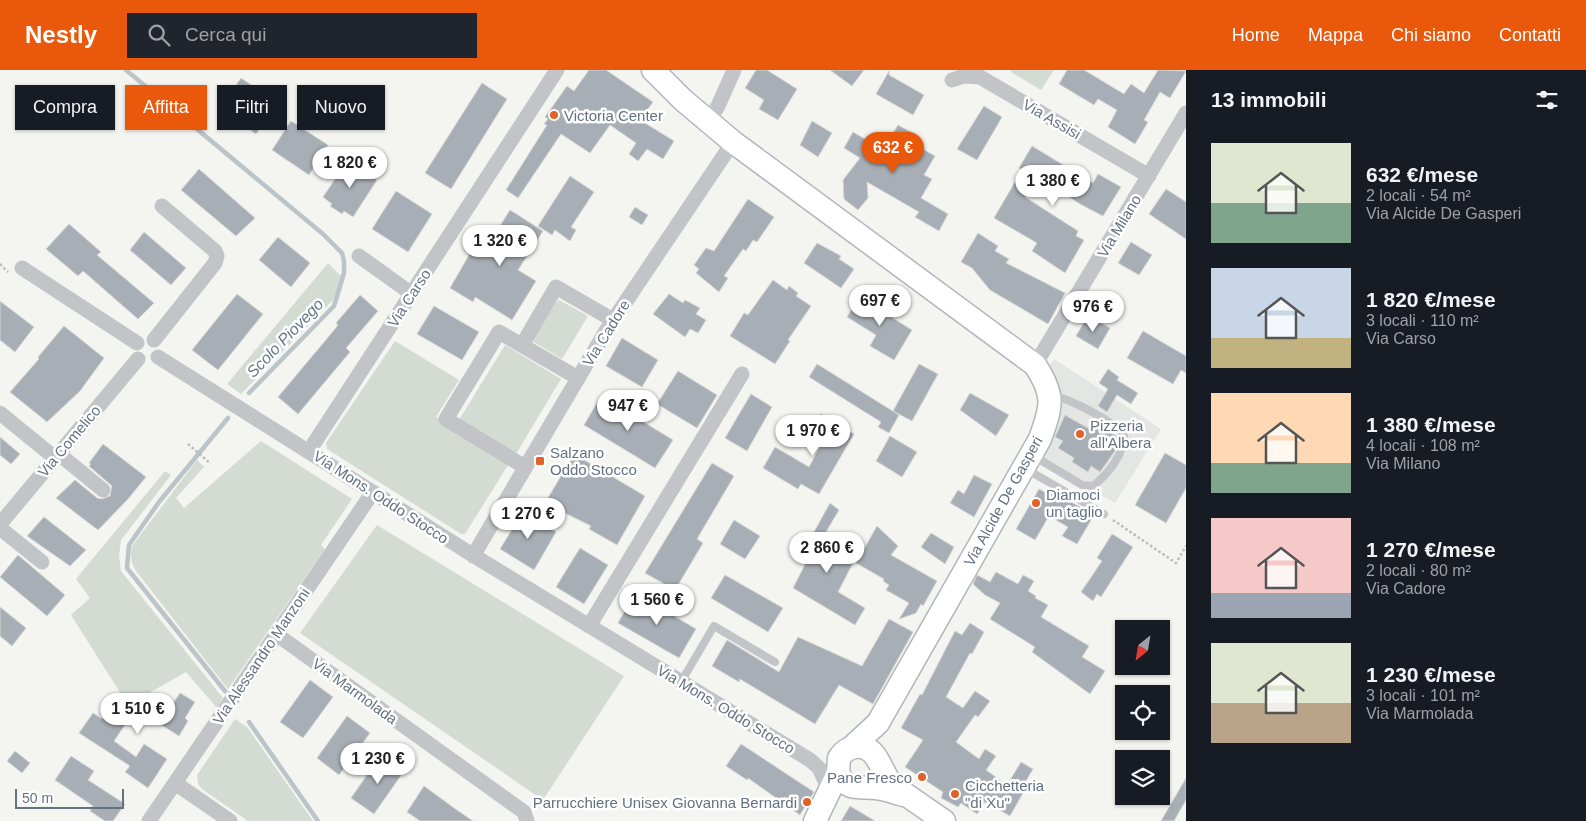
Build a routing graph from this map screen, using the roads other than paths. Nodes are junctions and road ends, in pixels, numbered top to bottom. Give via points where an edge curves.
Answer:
1 (557, 70) edge
2 (653, 70) edge
3 (734, 70) edge
4 (952, 80) dead end
5 (1186, 113) edge
6 (708, 122) junction
7 (733, 142) junction
8 (1148, 176) junction
9 (162, 206) dead end
10 (359, 256) dead end
11 (16, 271) road end
12 (412, 294) junction
13 (613, 320) junction
14 (154, 340) junction
15 (137, 343) junction
16 (522, 345) junction
17 (158, 357) junction
18 (138, 359) junction
19 (1035, 365) junction
20 (742, 374) dead end
21 (578, 378) junction
22 (1051, 396) junction
23 (0, 413) edge
24 (310, 451) junction
25 (57, 456) junction
26 (1026, 460) junction
27 (526, 467) junction
28 (103, 490) dead end
29 (372, 492) junction
30 (1104, 514) road end
31 (0, 524) edge
32 (0, 528) edge
33 (473, 556) junction
34 (42, 562) dead end
35 (589, 626) junction
36 (276, 634) junction
37 (775, 662) dead end
38 (681, 682) junction
39 (878, 723) junction
40 (878, 761) junction
41 (833, 767) junction
42 (175, 783) junction
43 (862, 788) junction
44 (903, 794) junction
45 (149, 821) edge
46 (230, 821) edge
47 (527, 821) edge
48 (814, 821) edge
49 (822, 821) edge
50 (944, 821) edge

1 - 12 street, Via Carso
2 - 6 street
3 - 6 street
4 - 8 street, Via Assisi via 964,76 980,77
5 - 8 street, Via Milano
6 - 7 street
7 - 13 street, Via Cadore
7 - 19 street
8 - 19 street, Via Milano
9 - 14 street via 215,251 217,261
10 - 12 street
11 - 15 street
12 - 24 street, Via Carso
13 - 16 street via 556,287
13 - 21 street, Via Cadore
14 - 15 street via 143,338
14 - 17 street via 160,350
15 - 18 street
16 - 21 street
16 - 27 street via 499,332 446,418
17 - 18 street via 149,363
17 - 24 street, Via Mons. Oddo Stocco
18 - 25 street, Via Comelico
19 - 22 street
20 - 35 street
21 - 27 street, Via Cadore
22 - 26 street, Via Alcide De Gasperi via 1040,439
22 - 26 lane via 1120,430 1124,435 1124,445 1106,475 1094,486 1082,485
23 - 25 street
24 - 29 street, Via Mons. Oddo Stocco
25 - 28 street
25 - 31 street, Via Comelico
26 - 30 lane
26 - 39 street, Via Alcide De Gasperi
27 - 33 street, Via Cadore
29 - 33 street, Via Mons. Oddo Stocco
29 - 36 street, Via Alessandro Manzoni
32 - 34 street
33 - 35 street, Via Mons. Oddo Stocco
35 - 38 street, Via Mons. Oddo Stocco
36 - 42 street, Via Alessandro Manzoni
36 - 47 street, Via Marmolada via 524,812
37 - 38 lane via 714,626
38 - 41 street, Via Mons. Oddo Stocco
39 - 40 street, Via Alcide De Gasperi via 875,746
39 - 41 street, Via Alcide De Gasperi
40 - 41 street via 870,750 861,746
40 - 43 street via 878,776
40 - 44 street via 885,777
41 - 43 street via 847,785
41 - 48 street, Via Alcide De Gasperi
42 - 45 street, Via Alessandro Manzoni
42 - 46 street
43 - 44 street
43 - 49 street via 839,802
44 - 50 street

